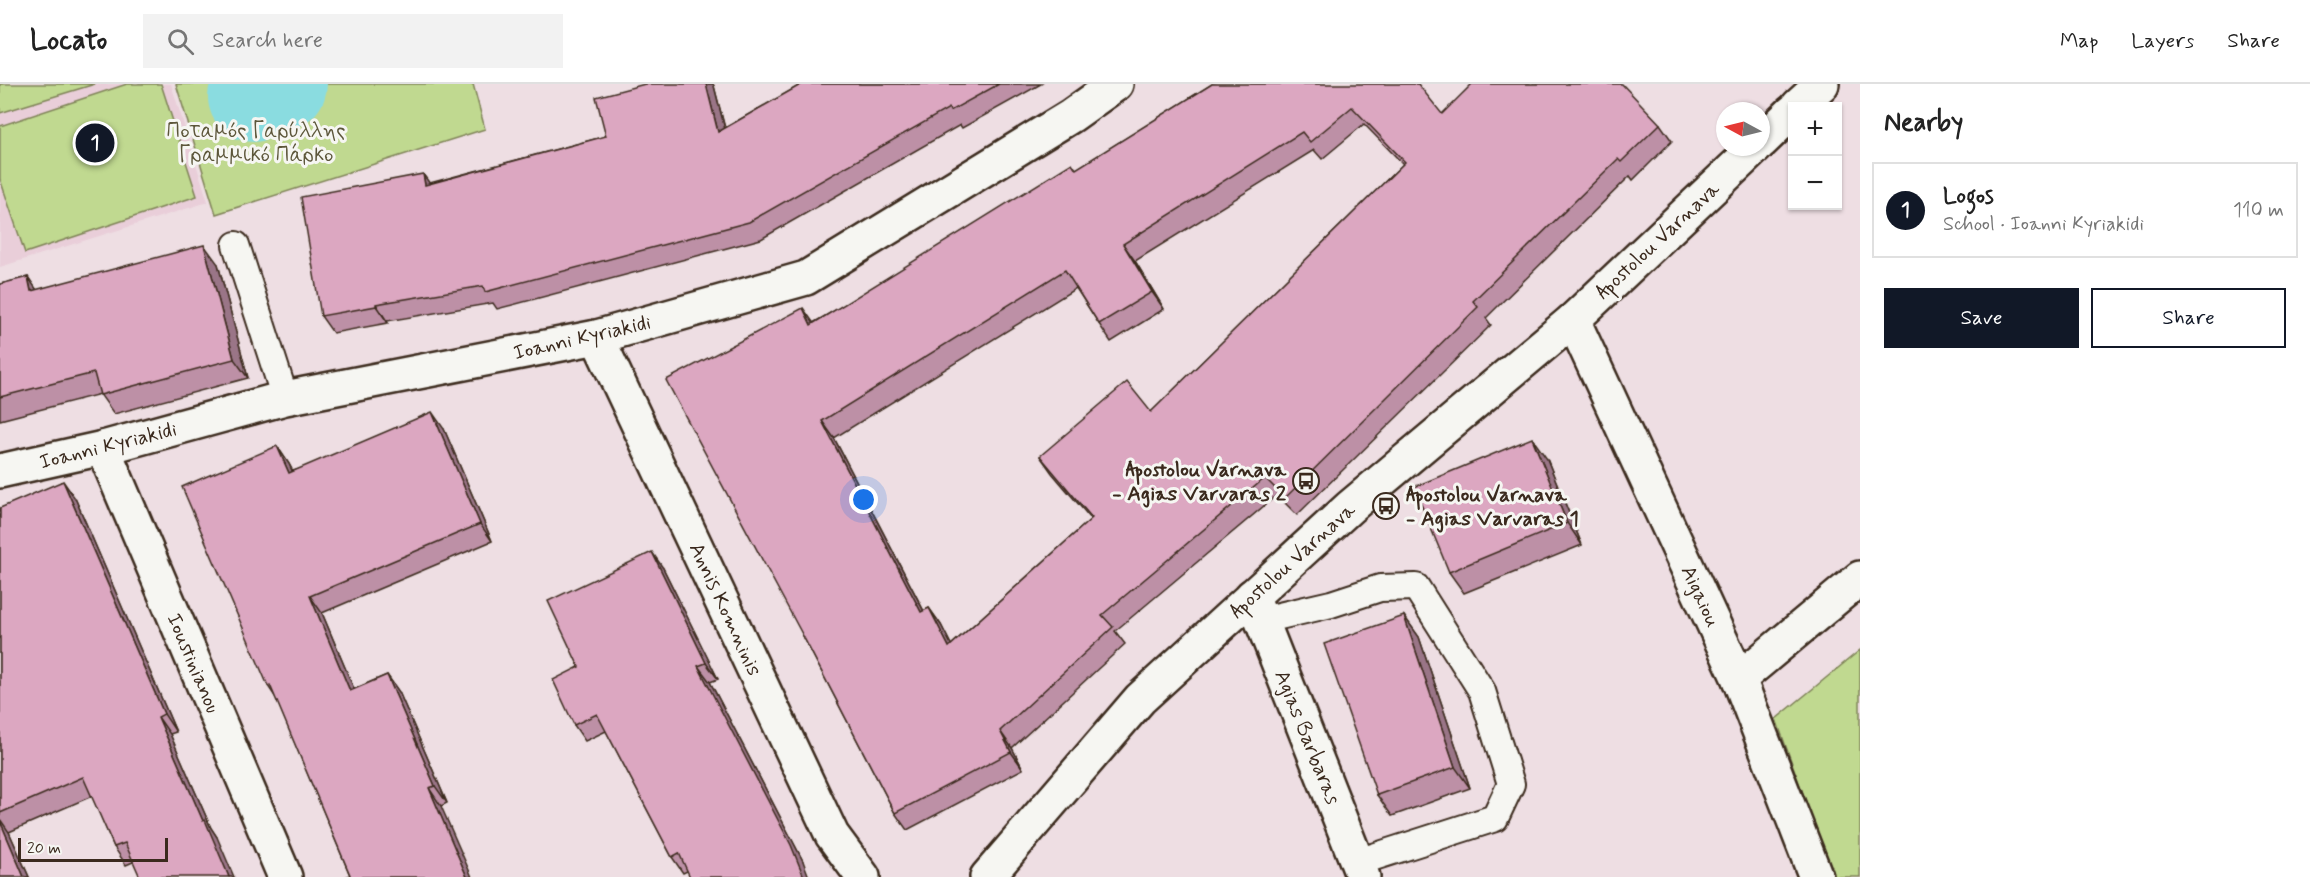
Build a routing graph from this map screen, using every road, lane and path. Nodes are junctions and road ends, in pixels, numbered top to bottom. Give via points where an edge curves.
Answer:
1 (1116, 84) edge
2 (1822, 84) edge
3 (1802, 102) edge
4 (1788, 116) edge
5 (1770, 133) edge
6 (1746, 156) edge
7 (236, 244) dead end
8 (1573, 320) junction
9 (597, 337) junction
10 (285, 398) junction
11 (103, 448) junction
12 (0, 471) edge
13 (1860, 578) edge
14 (1257, 608) junction
15 (1739, 679) junction
16 (1360, 870) edge
17 (285, 877) edge
18 (863, 877) edge
19 (987, 877) edge
20 (1816, 877) edge

1 - 9 street, Ioanni Kyriakidi via 1071,116 806,278
2 - 3 street
4 - 5 street
6 - 8 street, Apostolou Varnava
7 - 10 lane
8 - 14 street, Apostolou Varnava via 1350,507
8 - 15 street, Aigaiou
9 - 10 street, Ioanni Kyriakidi
9 - 18 street, Annis Komninis via 832,835
10 - 11 street, Ioanni Kyriakidi
11 - 12 street, Ioanni Kyriakidi
11 - 17 street, Ioustinianou
13 - 15 street
14 - 16 street, Agias Barbaras
14 - 16 lane via 1331,604 1380,588 1416,587 1482,691 1511,784 1495,818
14 - 19 street, Apostolou Varnava via 1140,699
15 - 20 street, Aigaiou

